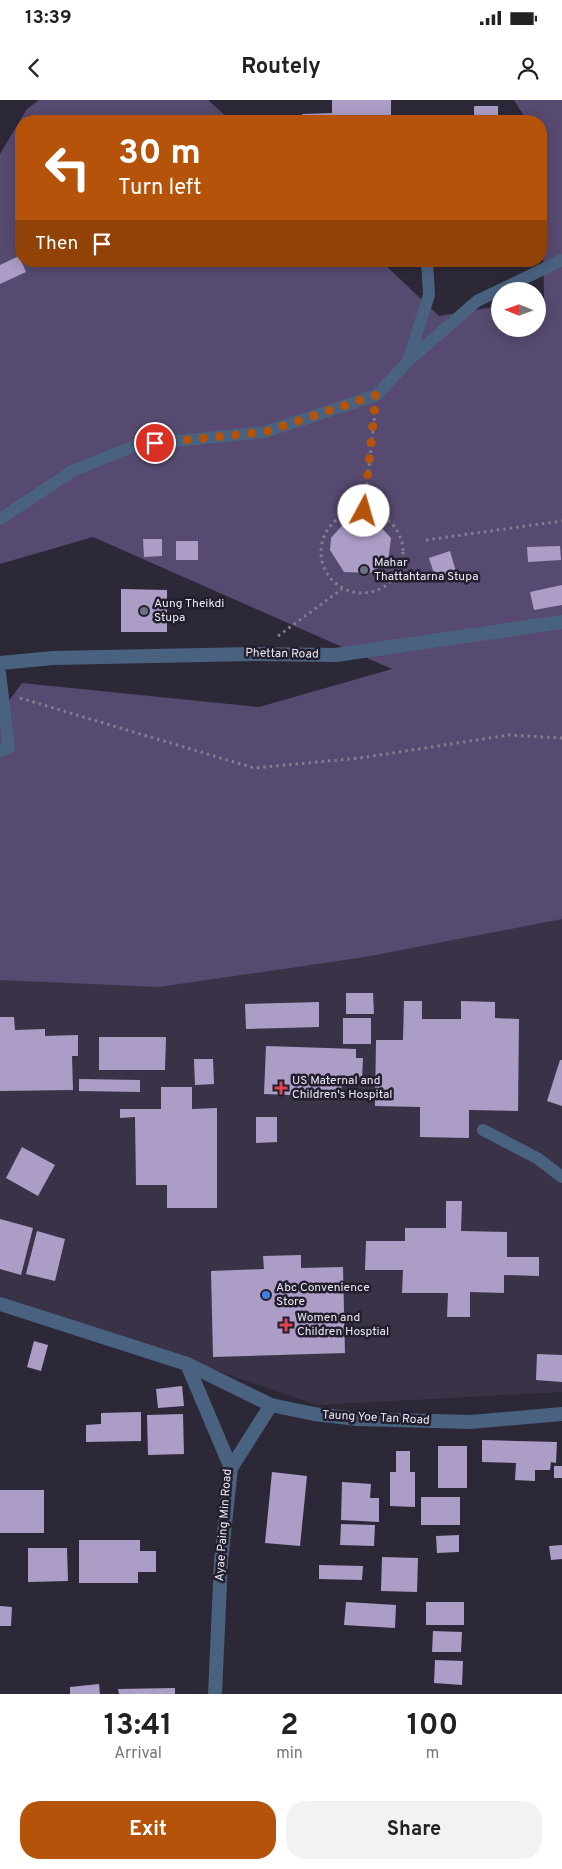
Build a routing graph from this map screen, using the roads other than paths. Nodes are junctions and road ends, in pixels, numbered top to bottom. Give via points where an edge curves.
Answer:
1 (562, 260) edge
2 (428, 267) edge
3 (408, 361) junction
4 (0, 519) edge
5 (562, 622) edge
6 (0, 663) edge
7 (0, 673) edge
8 (0, 751) edge
9 (483, 1130) dead end
10 (562, 1177) edge
11 (0, 1304) edge
12 (187, 1364) junction
13 (272, 1405) junction
14 (562, 1414) edge
15 (231, 1468) junction
16 (215, 1694) edge

1 - 3 lane via 477,301
2 - 3 lane via 430,294
3 - 4 lane via 376,395 265,432 137,445 74,470
5 - 6 street, Phettan Road via 336,655 53,658
7 - 8 lane via 9,748
9 - 10 lane via 537,1158
11 - 12 street, Taung Yoe Tan Road
12 - 13 street, Taung Yoe Tan Road
12 - 15 street, Ayae Paing Min Road
13 - 14 street, Taung Yoe Tan Road via 358,1419 471,1422
13 - 15 street
15 - 16 street, Ayae Paing Min Road via 221,1561

